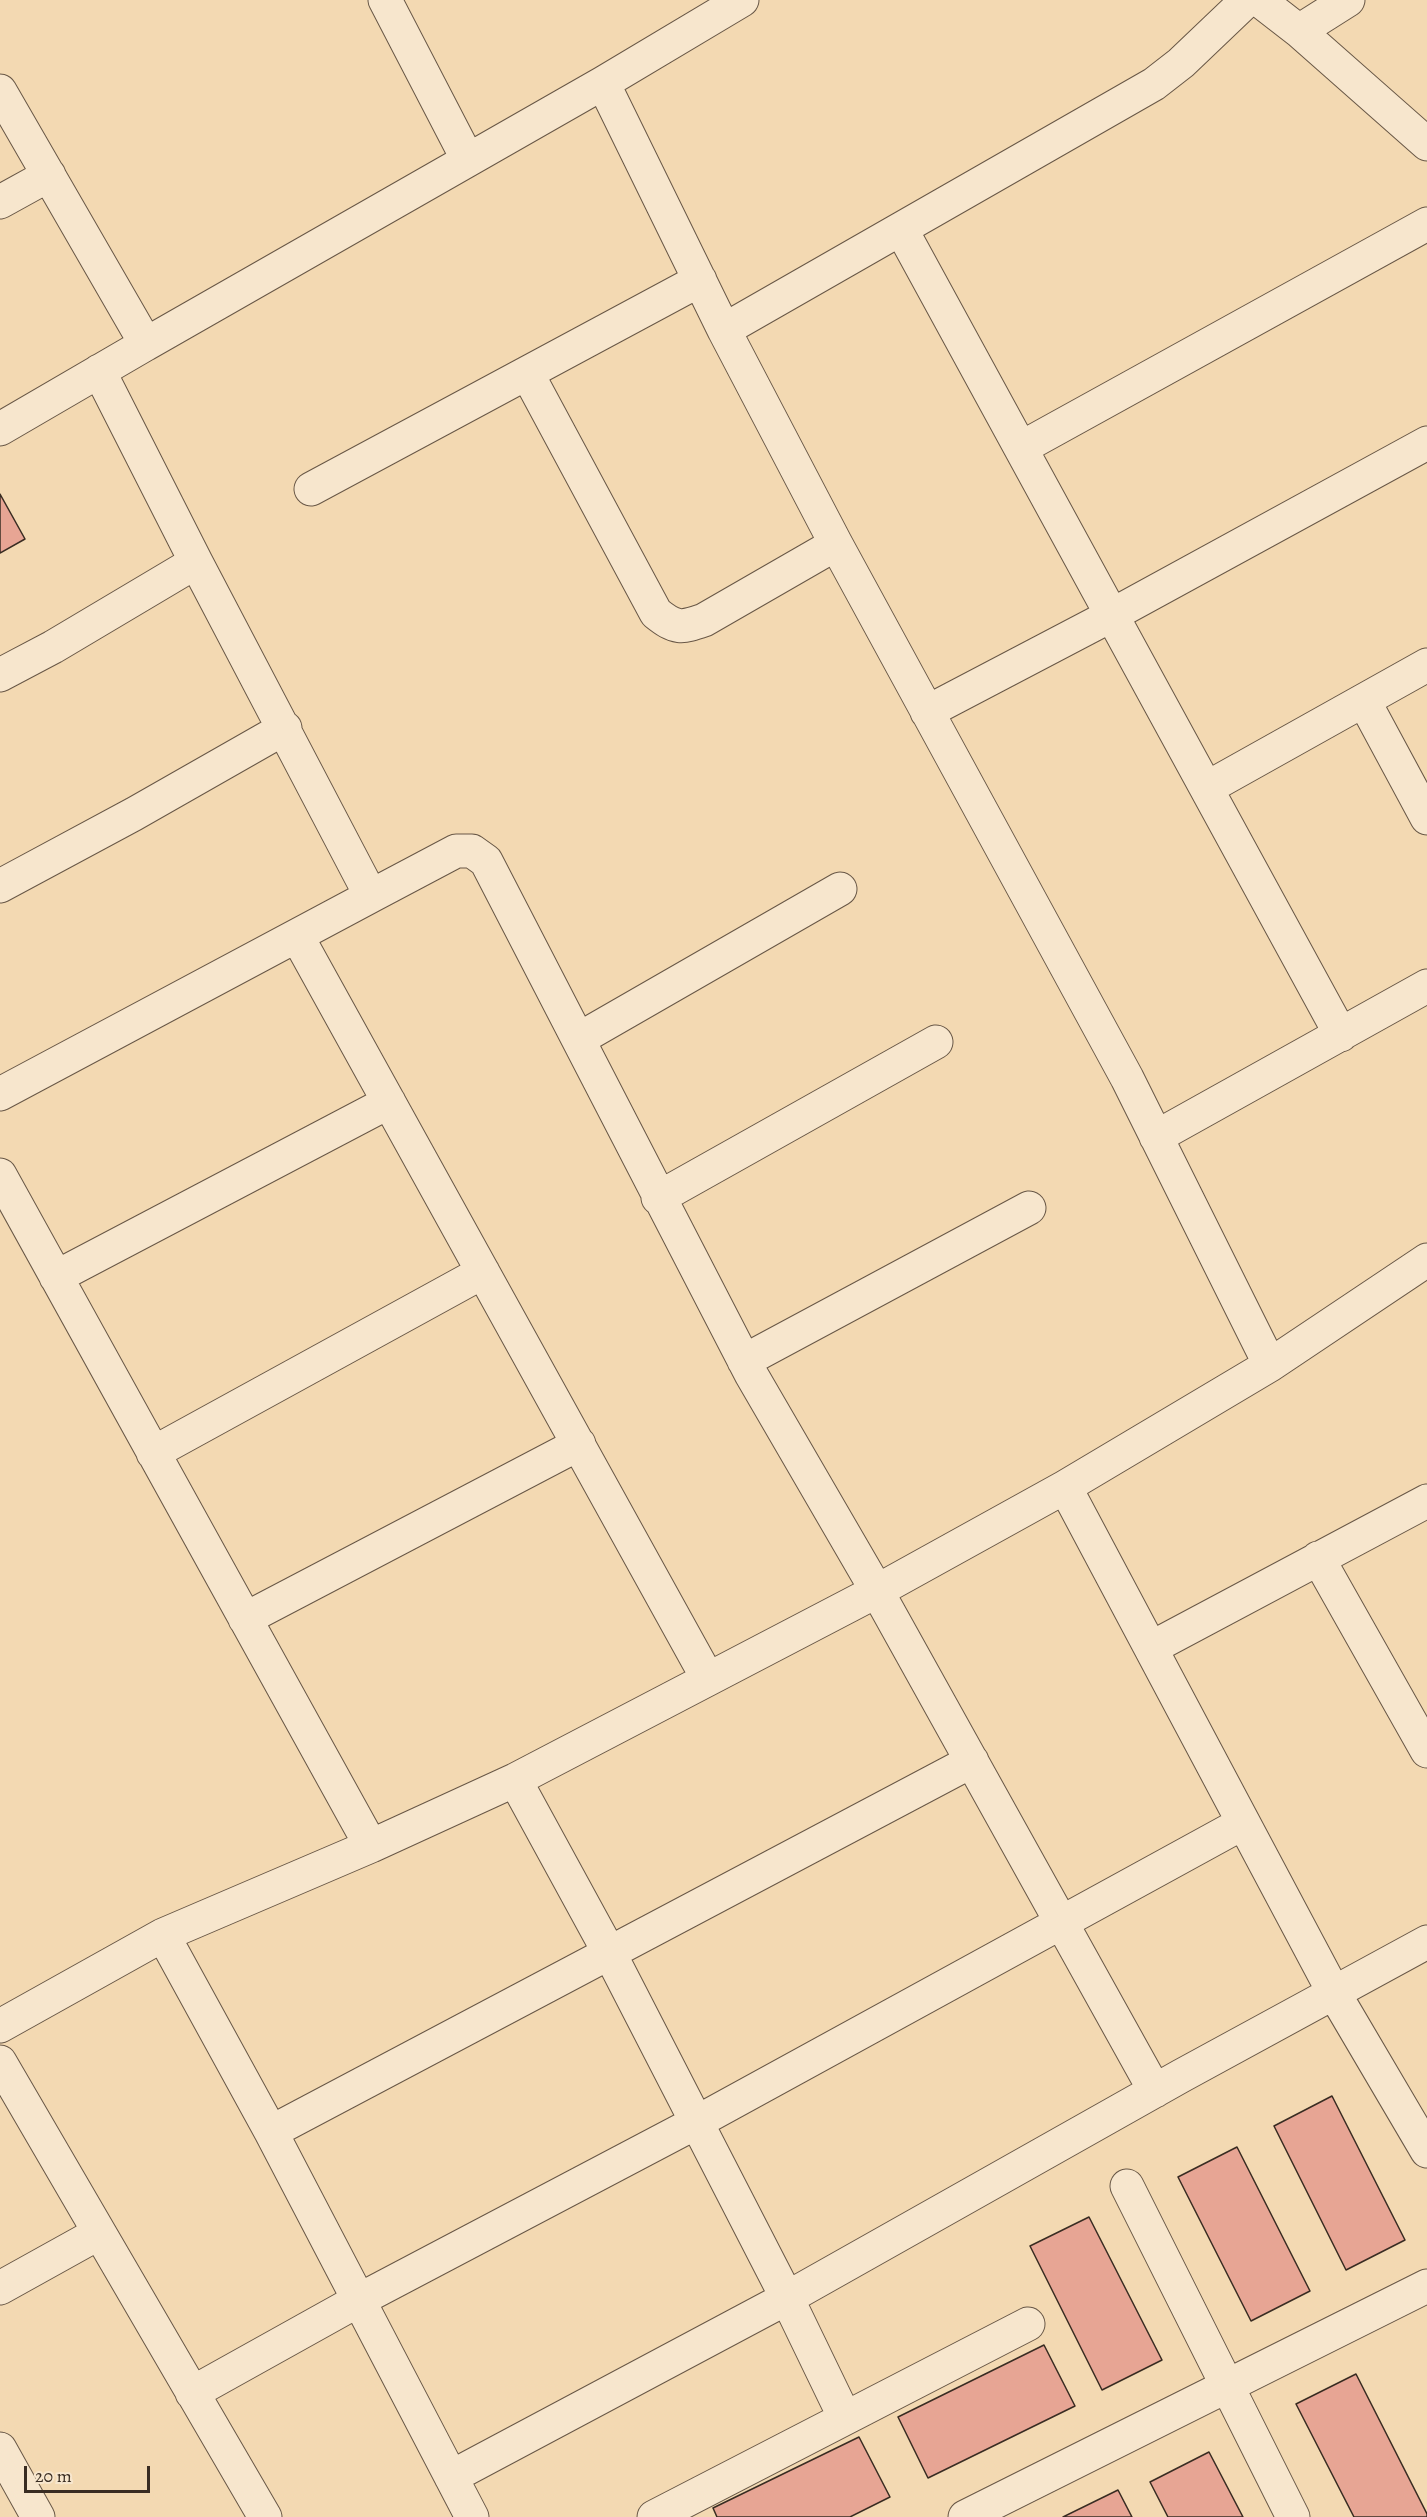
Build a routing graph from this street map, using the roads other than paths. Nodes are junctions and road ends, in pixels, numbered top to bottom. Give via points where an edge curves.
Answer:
1 (386, 0) edge
2 (742, 0) edge
3 (1247, 0) edge
4 (1259, 0) edge
5 (1348, 0) edge
6 (1299, 31) junction
7 (603, 82) junction
8 (0, 91) edge
9 (1427, 144) edge
10 (468, 160) junction
11 (49, 175) junction
12 (0, 202) edge
13 (1427, 224) edge
14 (901, 229) junction
15 (700, 280) junction
16 (724, 330) junction
17 (146, 344) junction
18 (99, 371) junction
19 (527, 373) junction
20 (0, 429) edge
21 (1427, 442) edge
22 (1021, 448) junction
23 (312, 489) dead end
24 (836, 544) junction
25 (196, 562) junction
26 (1112, 615) junction
27 (1427, 665) edge
28 (0, 675) edge
29 (1364, 701) junction
30 (927, 712) junction
31 (285, 728) junction
32 (1206, 788) junction
33 (1427, 818) edge
34 (0, 886) edge
35 (840, 889) dead end
36 (371, 896) junction
37 (297, 936) junction
38 (1427, 986) edge
39 (1341, 1035) junction
40 (579, 1039) junction
41 (936, 1042) dead end
42 (0, 1095) edge
43 (389, 1102) junction
44 (1156, 1137) junction
45 (0, 1175) edge
46 (658, 1197) junction
47 (1029, 1208) dead end
48 (1427, 1260) edge
49 (483, 1272) junction
50 (56, 1277) junction
51 (744, 1361) junction
52 (1270, 1365) junction
53 (579, 1444) junction
54 (153, 1453) junction
55 (1065, 1487) junction
56 (1427, 1501) edge
57 (1318, 1558) junction
58 (877, 1591) junction
59 (245, 1619) junction
60 (1150, 1648) junction
61 (708, 1679) junction
62 (1423, 1734) edge
63 (972, 1761) junction
64 (515, 1780) junction
65 (1243, 1823) junction
66 (371, 1846) junction
67 (1062, 1923) junction
68 (163, 1935) junction
69 (1427, 1942) edge
70 (610, 1954) junction
71 (1334, 1993) junction
72 (0, 2026) edge
73 (0, 2062) edge
74 (1155, 2091) junction
75 (697, 2122) junction
76 (271, 2132) junction
77 (1427, 2151) edge
78 (1127, 2186) dead end
79 (99, 2233) junction
80 (1427, 2286) edge
81 (0, 2288) edge
82 (787, 2298) junction
83 (359, 2300) junction
84 (1028, 2324) dead end
85 (1227, 2386) junction
86 (192, 2393) junction
87 (845, 2418) junction
88 (0, 2449) edge
89 (451, 2477) junction
90 (9, 2487) edge
91 (38, 2517) edge
92 (265, 2517) edge
93 (472, 2517) edge
94 (654, 2517) edge
95 (965, 2517) edge
96 (1293, 2517) edge

1 - 10 street
2 - 7 street
3 - 14 street via 1154,84
4 - 6 street
5 - 6 street
6 - 9 street
7 - 10 street
7 - 15 street
8 - 11 street
10 - 17 street
11 - 12 street
11 - 17 street
13 - 22 street
14 - 16 street
14 - 22 street
15 - 16 street
15 - 19 street
16 - 24 street
17 - 18 street
18 - 20 street
18 - 25 street
19 - 23 street
19 - 24 street via 656,613 669,623 683,627 704,620
21 - 26 street
22 - 26 street
24 - 30 street
25 - 28 street
25 - 31 street
26 - 30 street
26 - 32 street
27 - 29 street
29 - 32 street
29 - 33 street
30 - 44 street
31 - 34 street
31 - 36 street
32 - 39 street
35 - 40 street
36 - 37 street
36 - 40 street via 456,851 472,851 486,861
37 - 42 street
37 - 43 street
38 - 39 street
39 - 44 street
40 - 46 street
41 - 46 street
43 - 49 street
43 - 50 street
44 - 52 street
45 - 50 street
46 - 51 street
47 - 51 street
48 - 52 street
49 - 53 street
49 - 54 street
50 - 54 street
51 - 58 street
52 - 55 street
53 - 59 street
53 - 61 street
54 - 59 street
55 - 58 street
55 - 60 street
56 - 57 street
57 - 60 street
57 - 62 street
58 - 61 street
58 - 63 street
59 - 66 street
60 - 65 street
61 - 64 street
63 - 67 street
63 - 70 street
64 - 66 street
64 - 70 street
65 - 67 street
65 - 71 street
66 - 68 street
67 - 74 street
67 - 75 street
68 - 72 street
68 - 76 street
69 - 71 street
70 - 75 street
70 - 76 street
71 - 74 street
71 - 77 street
73 - 79 street
74 - 82 street
75 - 82 street
75 - 83 street
76 - 83 street
78 - 85 street
79 - 81 street
79 - 86 street
80 - 85 street
82 - 87 street
82 - 89 street
83 - 86 street
83 - 89 street
84 - 87 street
85 - 95 street
85 - 96 street
86 - 92 street
87 - 94 street
88 - 90 street
89 - 93 street
90 - 91 street

